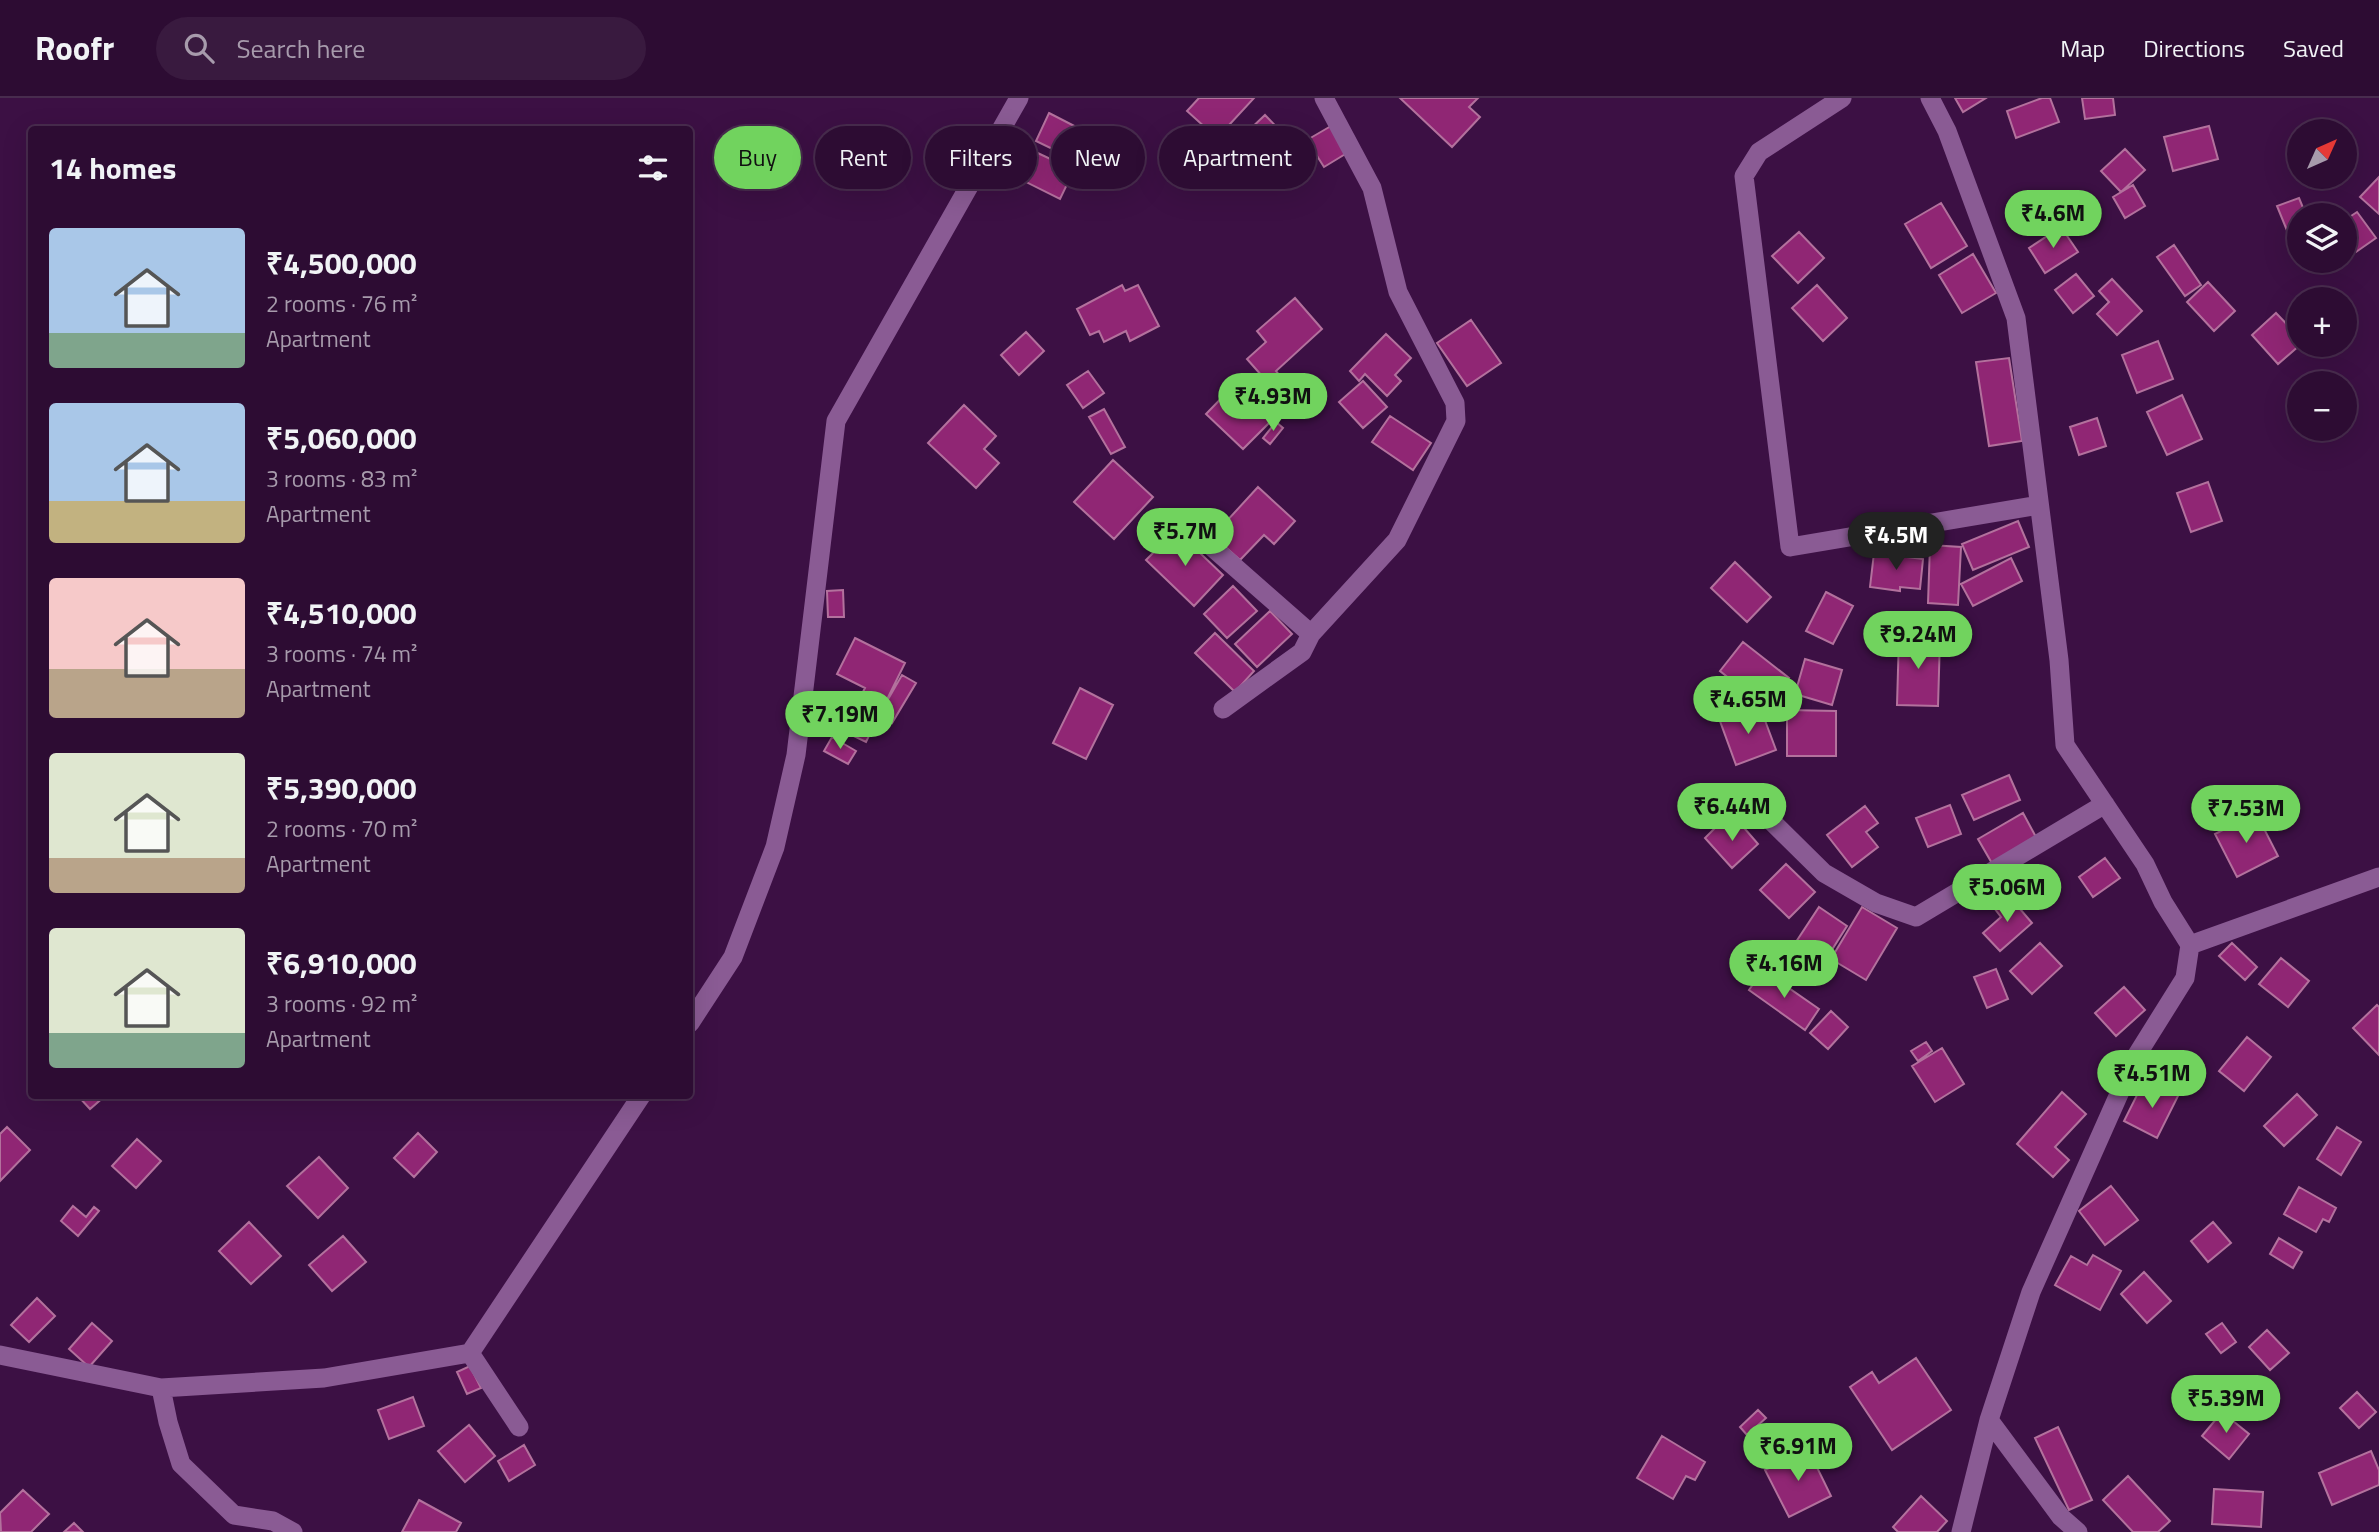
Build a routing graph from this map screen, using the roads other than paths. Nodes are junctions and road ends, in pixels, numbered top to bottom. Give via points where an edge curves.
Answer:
1 (1019, 98) edge
2 (1324, 98) edge
3 (1842, 98) edge
4 (1930, 98) edge
5 (2039, 505) junction
6 (1195, 532) dead end
7 (1311, 634) junction
8 (1223, 709) dead end
9 (1748, 798) dead end
10 (2105, 804) junction
11 (2379, 877) edge
12 (2190, 945) junction
13 (693, 1018) edge
14 (639, 1099) edge
15 (470, 1353) junction
16 (0, 1355) edge
17 (161, 1388) junction
18 (1989, 1420) junction
19 (519, 1427) dead end
20 (293, 1532) edge
21 (1961, 1532) edge
22 (2078, 1532) edge

1 - 13 street via 836,421 796,755 775,847 733,957
2 - 7 street via 1372,188 1398,292 1455,403 1456,421 1397,540
3 - 5 street via 1759,152 1744,176 1790,547
4 - 5 street via 1947,131 2016,318
5 - 10 street via 2065,745
6 - 7 street
7 - 8 street via 1302,652
9 - 10 street via 1824,873 1876,903 1916,917
10 - 12 street
11 - 12 street
12 - 18 street via 2185,978 2135,1058 2031,1292
14 - 15 street
15 - 17 street via 324,1378
15 - 19 street
16 - 17 street
17 - 20 street via 181,1464 234,1515 273,1521
18 - 21 street
18 - 22 street via 2061,1517

